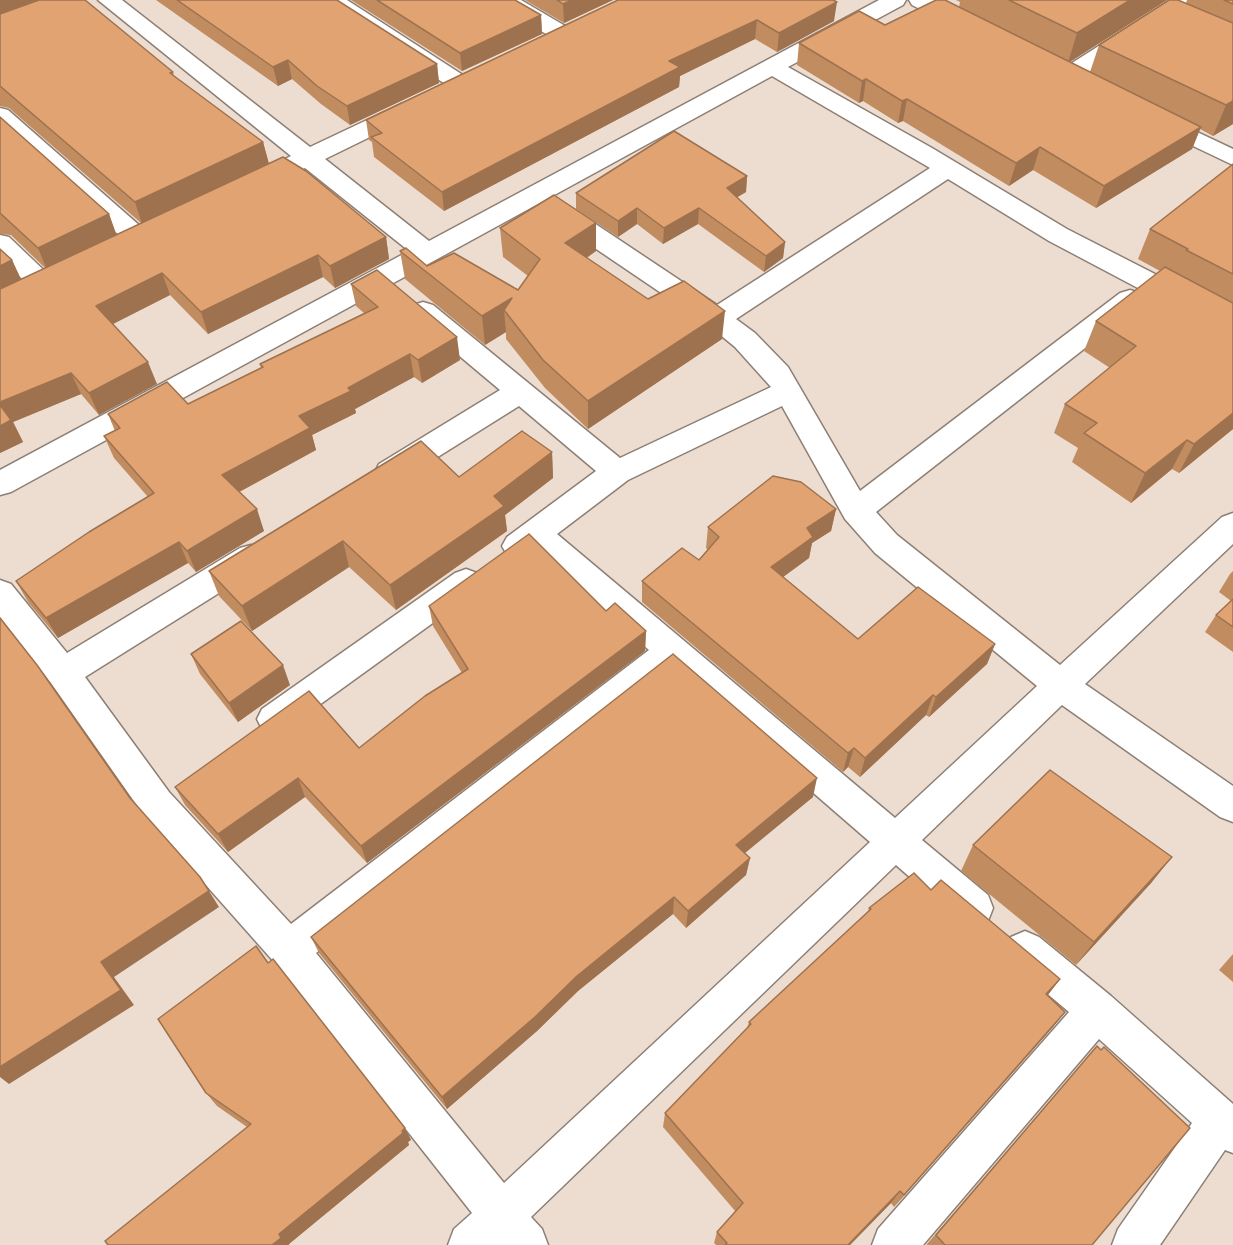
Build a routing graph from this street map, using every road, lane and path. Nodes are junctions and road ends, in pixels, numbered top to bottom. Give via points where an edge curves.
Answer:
1 (109, 0) edge
2 (332, 0) edge
3 (506, 0) edge
4 (895, 0) edge
5 (920, 0) edge
6 (1186, 0) edge
7 (1160, 16) junction
8 (584, 25) edge
9 (1181, 26) edge
10 (984, 32) edge
11 (564, 35) junction
12 (542, 46) edge
13 (1047, 64) edge
14 (772, 67) junction
15 (1069, 75) junction
16 (1089, 85) edge
17 (1141, 111) edge
18 (0, 115) edge
19 (308, 157) junction
20 (1233, 158) edge
21 (947, 168) junction
22 (234, 193) edge
23 (534, 195) junction
24 (139, 239) edge
25 (0, 243) edge
26 (428, 253) junction
27 (382, 277) junction
28 (1150, 283) junction
29 (18, 298) edge
30 (717, 318) junction
31 (1233, 326) edge
32 (521, 391) junction
33 (789, 391) junction
34 (617, 472) junction
35 (0, 484) edge
36 (369, 485) edge
37 (856, 510) junction
38 (1233, 525) edge
39 (535, 534) junction
40 (277, 541) edge
41 (0, 593) edge
42 (672, 652) junction
43 (63, 673) junction
44 (1060, 685) junction
45 (253, 734) edge
46 (1233, 807) edge
47 (895, 842) junction
48 (289, 950) junction
49 (1097, 1010) junction
50 (1226, 1126) edge
51 (502, 1215) junction
52 (471, 1245) edge
53 (526, 1245) edge
54 (894, 1245) edge
55 (1134, 1245) edge

1 - 19 street
2 - 19 street via 453,88
3 - 11 street
4 - 14 street
5 - 10 street
6 - 7 street
7 - 9 street
7 - 15 street
8 - 11 street
11 - 12 street
13 - 15 street
14 - 21 street
14 - 23 street
15 - 16 street
17 - 20 street
18 - 24 street
19 - 22 street
19 - 26 street
21 - 28 street via 1058,235
21 - 30 street
23 - 26 street
23 - 30 street
25 - 29 street via 54,280
26 - 27 street
27 - 32 street
27 - 35 street
28 - 31 street
28 - 37 street
30 - 33 street via 745,340
32 - 34 street
32 - 36 street
33 - 34 street
33 - 37 street
34 - 39 street
37 - 44 street via 886,544
38 - 44 street
39 - 42 street
39 - 45 street
40 - 43 street
41 - 43 street
42 - 47 street
42 - 48 street
43 - 48 street
44 - 46 street
44 - 47 street
47 - 49 street
47 - 51 street
48 - 51 street
49 - 50 street
49 - 54 street
50 - 55 street
51 - 52 street
51 - 53 street

